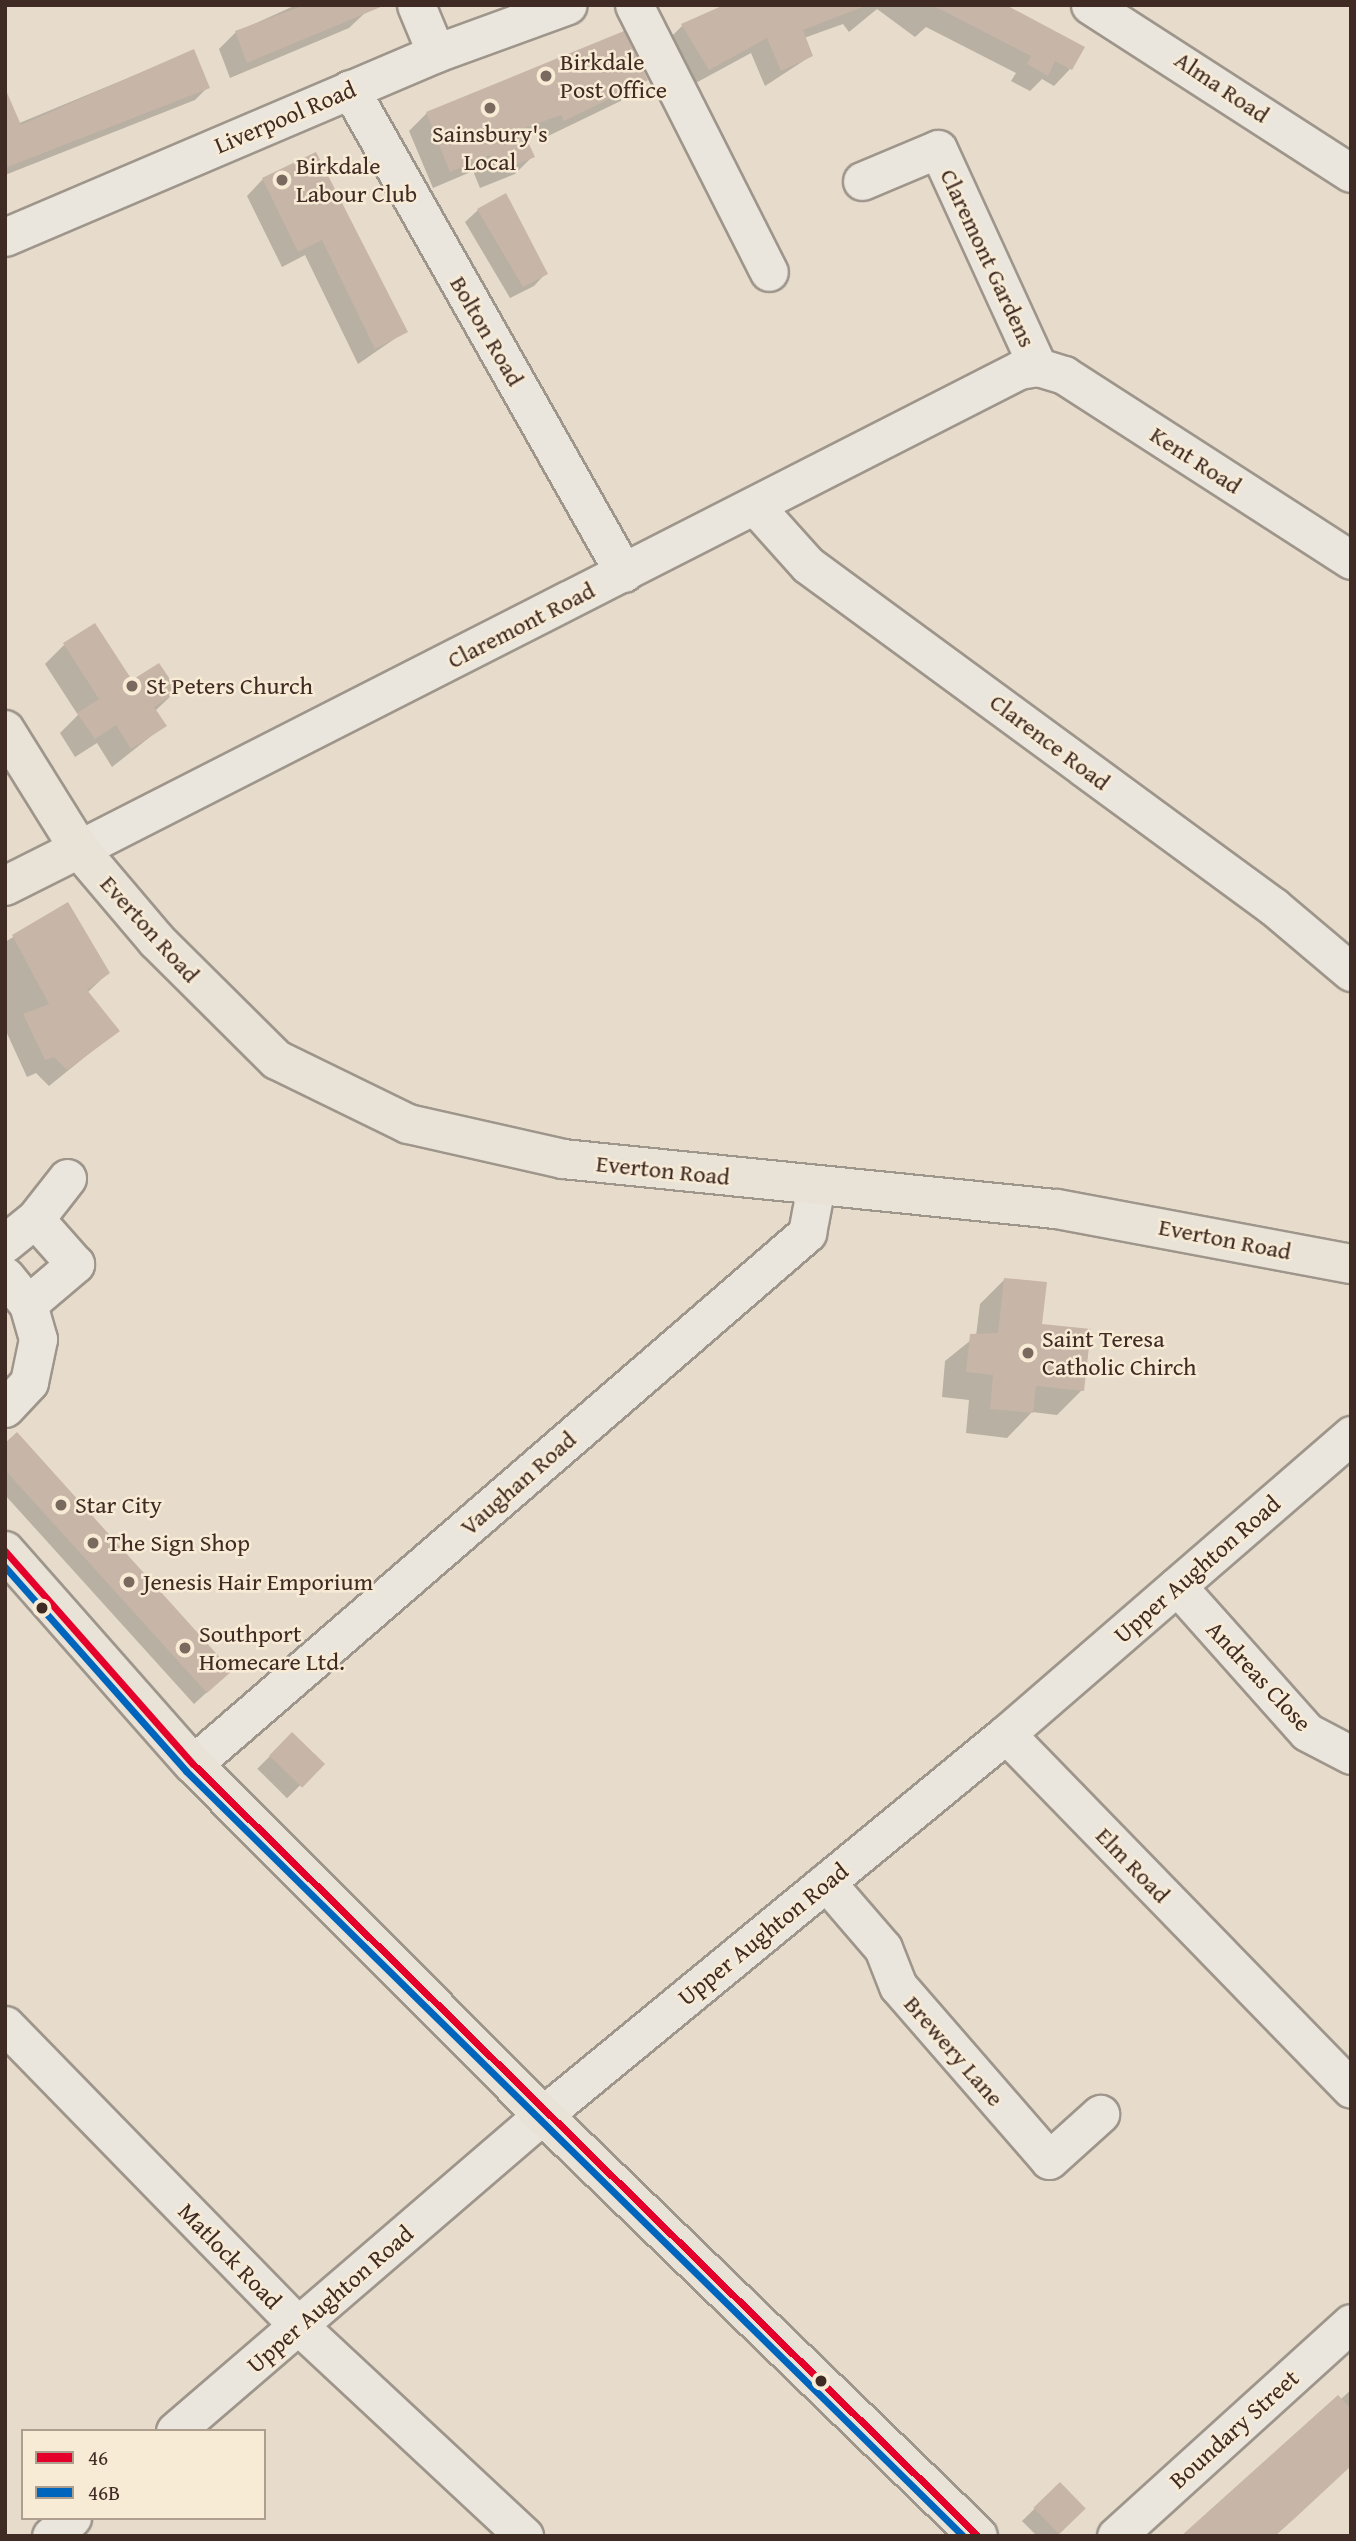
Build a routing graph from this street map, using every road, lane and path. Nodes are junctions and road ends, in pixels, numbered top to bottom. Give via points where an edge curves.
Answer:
1 (415, 5) edge
2 (568, 5) edge
3 (634, 5) edge
4 (1090, 5) edge
5 (436, 53) junction
6 (350, 89) junction
7 (1351, 173) edge
8 (862, 181) dead end
9 (5, 237) edge
10 (769, 272) dead end
11 (1038, 367) junction
12 (755, 506) junction
13 (1351, 560) edge
14 (624, 573) junction
15 (5, 730) edge
16 (79, 849) junction
17 (5, 886) edge
18 (1351, 972) edge
19 (67, 1178) dead end
20 (816, 1186) junction
21 (35, 1219) junction
22 (5, 1243) edge
23 (1351, 1264) edge
24 (5, 1276) edge
25 (28, 1304) junction
26 (5, 1408) edge
27 (1351, 1435) edge
28 (5, 1551) edge
29 (1177, 1586) junction
30 (1006, 1734) junction
31 (1351, 1755) edge
32 (193, 1764) junction
33 (826, 1882) junction
34 (5, 2025) edge
35 (1351, 2089) edge
36 (1100, 2114) dead end
37 (543, 2115) junction
38 (1351, 2323) edge
39 (299, 2326) junction
40 (177, 2429) edge
41 (70, 2520) edge
42 (51, 2536) edge
43 (524, 2536) edge
44 (978, 2536) edge
45 (1116, 2536) edge

1 - 5 street
2 - 5 street, Liverpool Road
3 - 10 street
4 - 7 street, Alma Road
5 - 6 street, Liverpool Road
6 - 9 street, Liverpool Road
6 - 14 street, Bolton Road
8 - 11 street, Claremont Gardens via 938,149
11 - 12 street, Claremont Road
11 - 13 street, Kent Road via 1064,375
12 - 14 street, Claremont Road
12 - 18 street, Clarence Road via 808,565 1273,907
14 - 16 street, Claremont Road
15 - 16 main road, Everton Road
16 - 17 main road, Claremont Road
16 - 20 main road, Everton Road via 157,942 276,1060 408,1124 563,1160
19 - 21 street
20 - 23 main road, Everton Road via 1057,1209
20 - 32 street, Vaughan Road via 807,1233
21 - 22 street
21 - 25 street via 75,1264
24 - 25 street
25 - 26 street via 38,1339 29,1382
27 - 29 street, Upper Aughton Road
28 - 32 main road
29 - 30 street, Upper Aughton Road
29 - 31 street, Andreas Close via 1307,1732
30 - 33 street, Upper Aughton Road
30 - 35 street, Elm Road
32 - 37 main road
33 - 36 street, Brewery Lane via 883,1948 898,1986 1049,2160
33 - 37 street, Upper Aughton Road
34 - 39 street, Matlock Road
37 - 39 street, Upper Aughton Road
37 - 44 main road
38 - 45 street, Boundary Street
39 - 40 street, Upper Aughton Road
39 - 43 street, Matlock Road
41 - 42 street

